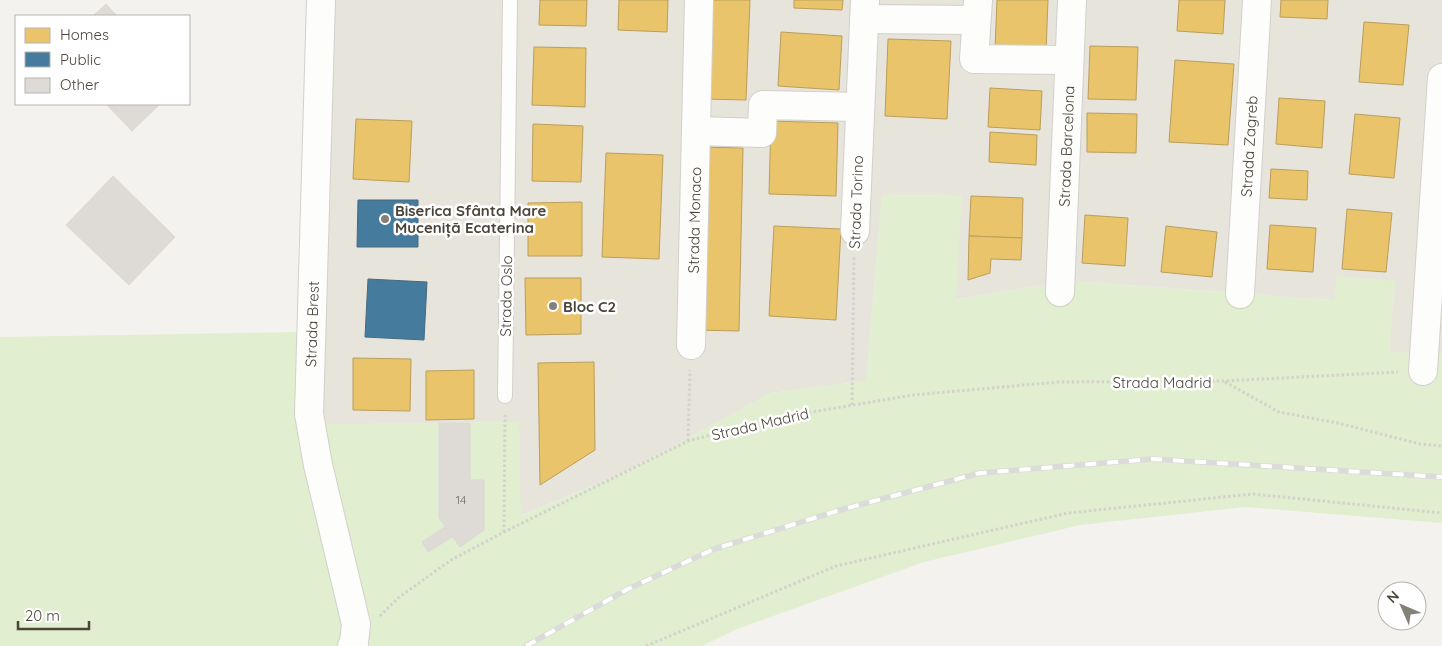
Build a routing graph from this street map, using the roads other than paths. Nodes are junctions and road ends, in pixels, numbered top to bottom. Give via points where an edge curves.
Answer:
1 (321, 0) edge
2 (510, 0) edge
3 (699, 0) edge
4 (1072, 0) edge
5 (1257, 0) edge
6 (864, 10) edge
7 (977, 10) edge
8 (1069, 60) junction
9 (1442, 78) edge
10 (1441, 106) edge
11 (860, 107) junction
12 (696, 131) junction
13 (1437, 228) edge
14 (855, 231) road end
15 (1060, 292) dead end
16 (1240, 294) dead end
17 (691, 345) road end
18 (1423, 371) road end
19 (505, 396) road end
20 (353, 645) edge

1 - 20 street, Strada Brest via 309,414 356,624
2 - 19 lane, Strada Oslo
3 - 12 street, Strada Monaco
4 - 8 street, Strada Barcelona
5 - 16 street, Strada Zagreb
6 - 7 street
6 - 11 street, Strada Torino
7 - 8 street via 974,59
8 - 15 street, Strada Barcelona
9 - 10 street
10 - 13 street
11 - 12 street via 762,105 762,133
11 - 14 street, Strada Torino
12 - 17 street, Strada Monaco
13 - 18 street

